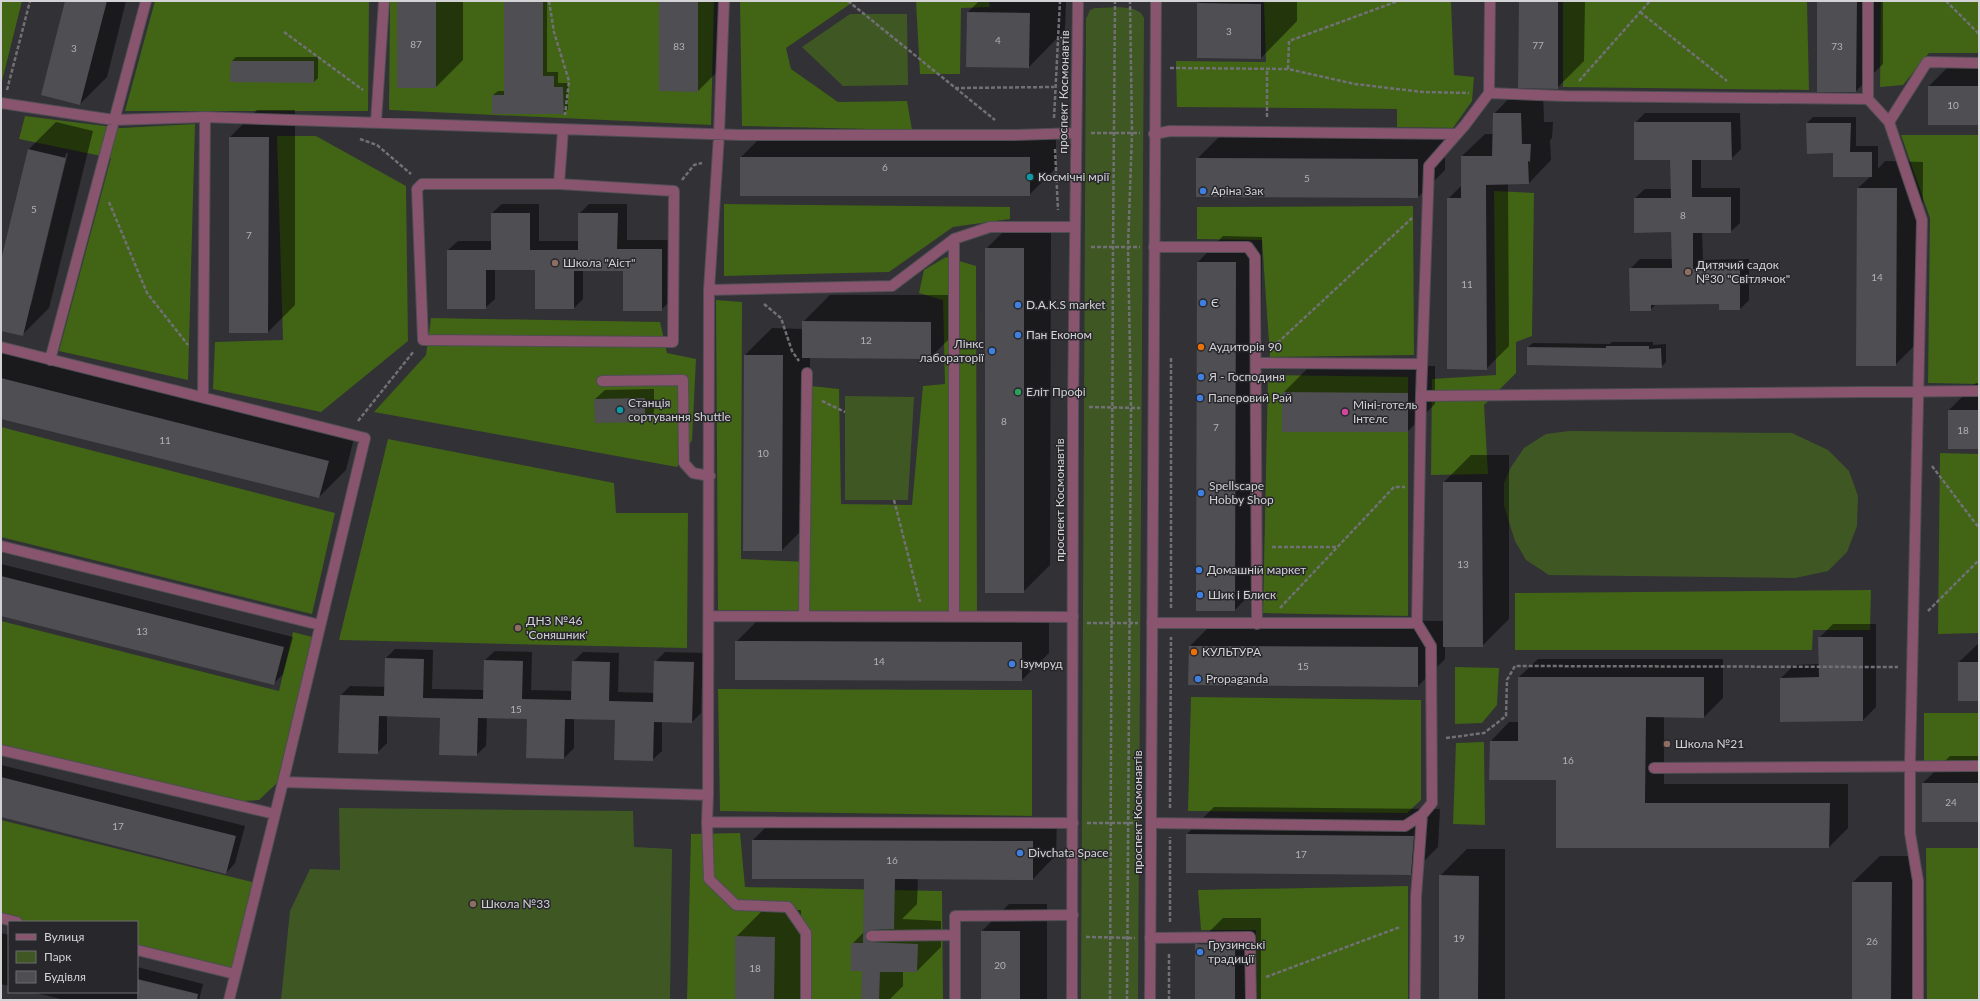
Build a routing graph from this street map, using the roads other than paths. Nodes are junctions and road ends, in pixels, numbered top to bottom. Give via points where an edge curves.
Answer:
1 (146, 1) edge
2 (384, 1) edge
3 (724, 1) edge
4 (1078, 1) edge
5 (1156, 1) edge
6 (1490, 1) edge
7 (1868, 1) edge
8 (1979, 63) edge
9 (1489, 93) junction
10 (1868, 99) junction
11 (2, 104) edge
12 (205, 117) junction
13 (114, 120) junction
14 (376, 122) junction
15 (1889, 122) junction
16 (563, 130) junction
17 (1076, 133) junction
18 (1154, 134) junction
19 (1456, 134) junction
20 (719, 135) junction
21 (559, 184) junction
22 (1075, 227) junction
23 (954, 239) junction
24 (1154, 246) junction
25 (709, 290) junction
26 (1, 348) edge
27 (50, 360) junction
28 (1256, 363) junction
29 (1422, 364) junction
30 (807, 373) road end
31 (602, 381) dead end
32 (1920, 391) junction
33 (1979, 391) edge
34 (1422, 396) junction
35 (204, 397) junction
36 (710, 476) junction
37 (1, 546) edge
38 (710, 616) junction
39 (804, 616) junction
40 (954, 616) junction
41 (1073, 620) junction
42 (1152, 623) junction
43 (1417, 623) junction
44 (1257, 624) junction
45 (320, 625) junction
46 (1, 750) edge
47 (1910, 766) junction
48 (1979, 766) edge
49 (1654, 768) dead end
50 (283, 782) junction
51 (708, 795) junction
52 (275, 814) junction
53 (1422, 815) junction
54 (707, 822) junction
55 (1073, 823) junction
56 (1151, 823) junction
57 (1073, 915) junction
58 (1, 918) edge
59 (13, 921) edge
60 (955, 935) junction
61 (871, 936) dead end
62 (1150, 938) junction
63 (138, 950) edge
64 (235, 974) junction
65 (228, 1000) edge
66 (806, 1000) edge
67 (955, 1000) edge
68 (1072, 1000) edge
69 (1150, 1000) edge
70 (1251, 1000) edge
71 (1415, 1000) edge
72 (1918, 1000) edge

1 - 13 street
2 - 14 street
3 - 20 street
4 - 17 street, проспект Космонавтів
5 - 18 street, проспект Космонавтів
6 - 9 street
7 - 10 street
8 - 15 street via 1927,62
9 - 10 street
9 - 19 street
10 - 15 street
11 - 13 street
12 - 13 street
12 - 14 street
12 - 35 street
13 - 27 street
14 - 16 street
15 - 32 street via 1922,220
16 - 20 street
16 - 21 street
17 - 20 street
17 - 22 street, проспект Космонавтів
18 - 19 street via 1170,131
18 - 24 street, проспект Космонавтів
19 - 29 street via 1429,166
20 - 25 street
21 - 21 street via 674,191 673,342 423,340 417,189 422,184
22 - 23 street via 990,227
22 - 41 street, проспект Космонавтів
23 - 25 street via 892,286
23 - 40 street
24 - 28 street via 1248,247 1255,256
24 - 42 street, проспект Космонавтів
25 - 36 street
26 - 27 street
27 - 35 street
28 - 29 street
28 - 44 street
29 - 34 street
30 - 39 street
31 - 36 street via 683,380 684,463 693,473
32 - 33 street
32 - 34 street
32 - 47 street
34 - 43 street
35 - 45 street via 365,438
36 - 38 street
37 - 45 street
38 - 39 street
38 - 51 street
39 - 40 street
40 - 41 street
41 - 55 street, проспект Космонавтів
42 - 44 street
42 - 56 street, проспект Космонавтів
43 - 44 street
43 - 53 street via 1430,646 1432,803
45 - 50 street
46 - 52 street
47 - 48 street
47 - 49 street
47 - 72 street via 1910,833 1918,881
50 - 51 street
50 - 52 street
51 - 54 street
52 - 64 street
53 - 56 street via 1405,826
53 - 71 street
54 - 55 street
54 - 66 street via 709,879 736,906 788,906 806,933
55 - 57 street, проспект Космонавтів
56 - 62 street, проспект Космонавтів
57 - 60 street via 955,916
57 - 68 street, проспект Космонавтів
58 - 59 street
60 - 61 street
60 - 67 street
62 - 69 street, проспект Космонавтів
62 - 70 street via 1250,938
63 - 64 street
64 - 65 street

